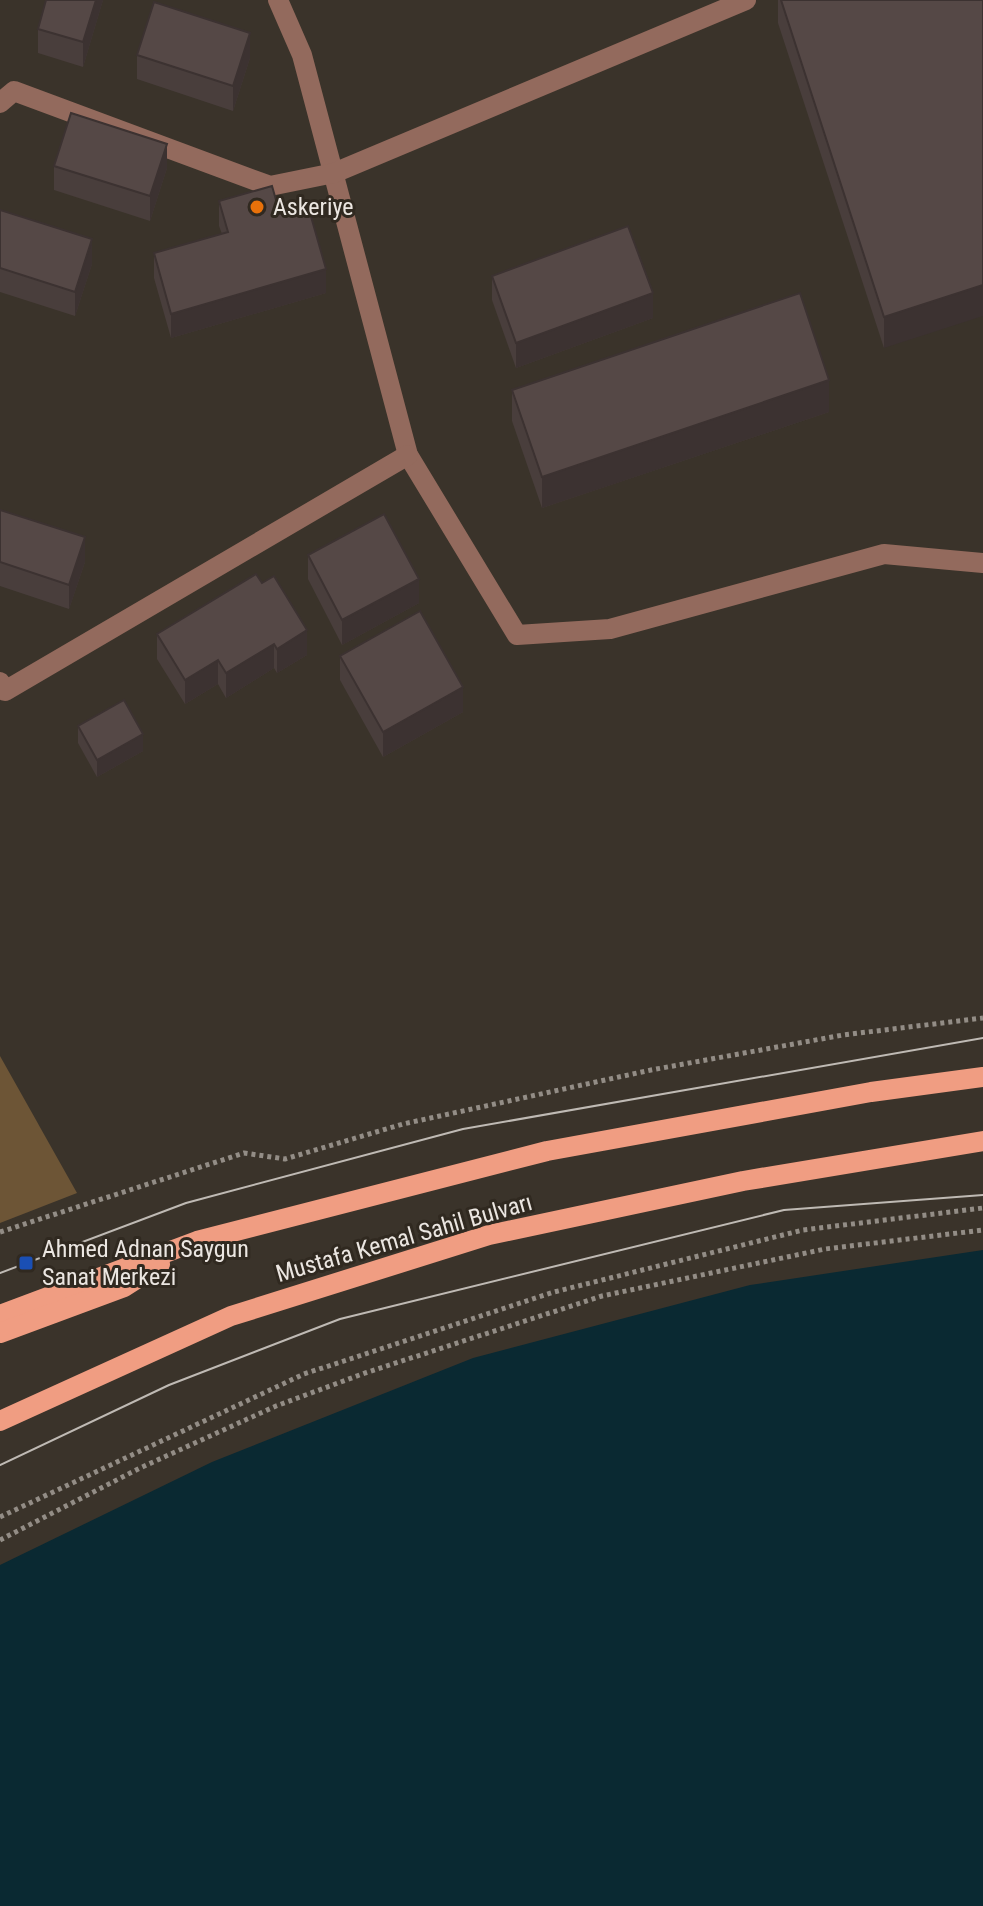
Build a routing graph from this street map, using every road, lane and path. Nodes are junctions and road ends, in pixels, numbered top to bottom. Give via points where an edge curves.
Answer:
1 (278, 0) edge
2 (746, 0) edge
3 (0, 103) edge
4 (334, 173) junction
5 (408, 455) junction
6 (983, 563) edge
7 (0, 682) edge
8 (983, 1018) edge
9 (983, 1077) edge
10 (983, 1141) edge
11 (983, 1208) edge
12 (983, 1230) edge
13 (0, 1232) edge
14 (197, 1241) junction
15 (0, 1312) edge
16 (0, 1333) edge
17 (62, 1391) junction
18 (0, 1406) edge
19 (0, 1421) edge
20 (0, 1517) edge
21 (0, 1540) edge

1 - 4 lane via 302,55
2 - 4 lane
3 - 4 lane via 14,91 270,186
4 - 5 lane
5 - 6 lane via 517,635 610,629 884,554
5 - 7 lane via 5,691
8 - 13 path via 843,1035 651,1070 403,1124 285,1159 244,1153
9 - 14 main road, Mustafa Kemal Sahil Bulvarı via 547,1151
10 - 17 main road, Mustafa Kemal Sahil Bulvarı via 743,1181 489,1235 231,1316
11 - 20 path via 803,1230 554,1292 304,1374
12 - 21 path via 825,1249 602,1296 276,1406
14 - 15 main road, Mustafa Kemal Sahil Bulvarı
14 - 16 main road via 124,1287
17 - 18 main road
17 - 19 main road, Mustafa Kemal Sahil Bulvarı

